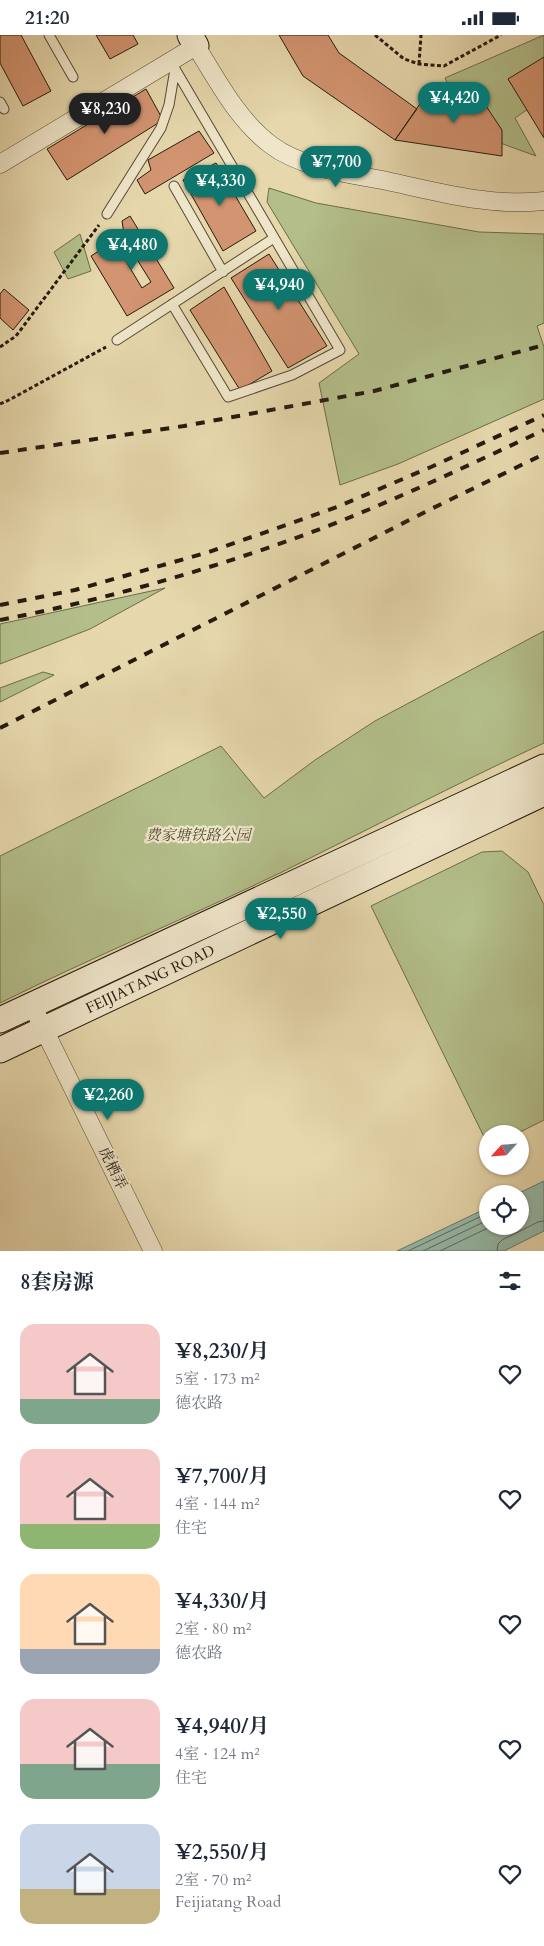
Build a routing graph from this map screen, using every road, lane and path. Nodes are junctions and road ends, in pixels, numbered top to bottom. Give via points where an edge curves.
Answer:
1 (49, 35) edge
2 (375, 35) edge
3 (421, 35) edge
4 (501, 35) edge
5 (193, 41) edge
6 (419, 64) junction
7 (173, 66) junction
8 (73, 77) dead end
9 (0, 164) edge
10 (174, 186) dead end
11 (544, 201) edge
12 (107, 214) joint
13 (274, 238) junction
14 (223, 272) junction
15 (172, 304) junction
16 (117, 340) joint
17 (0, 347) edge
18 (0, 404) edge
19 (544, 767) edge
20 (544, 793) edge
21 (515, 794) junction
22 (32, 1005) junction
23 (0, 1020) edge
24 (44, 1029) junction
25 (0, 1050) edge
26 (154, 1251) edge

1 - 8 lane
2 - 6 path via 404,59
3 - 6 path
4 - 6 path via 444,66
5 - 7 street
5 - 11 street via 228,99 253,130 273,147 295,158 333,171 472,199 521,203
7 - 9 street
7 - 12 lane via 169,105 161,128
7 - 13 lane
10 - 14 lane
12 - 17 path via 16,336
13 - 14 lane
13 - 15 lane via 340,350 292,375 228,397
14 - 15 lane
15 - 16 lane
16 - 18 path
19 - 21 street, FEIJIATANG ROAD
20 - 21 street, FEIJIATANG ROAD
21 - 22 street, FEIJIATANG ROAD
21 - 24 street, FEIJIATANG ROAD
22 - 23 street, FEIJIATANG ROAD
22 - 24 street, 虎栖弄
24 - 25 street, FEIJIATANG ROAD
24 - 26 street, 虎栖弄

